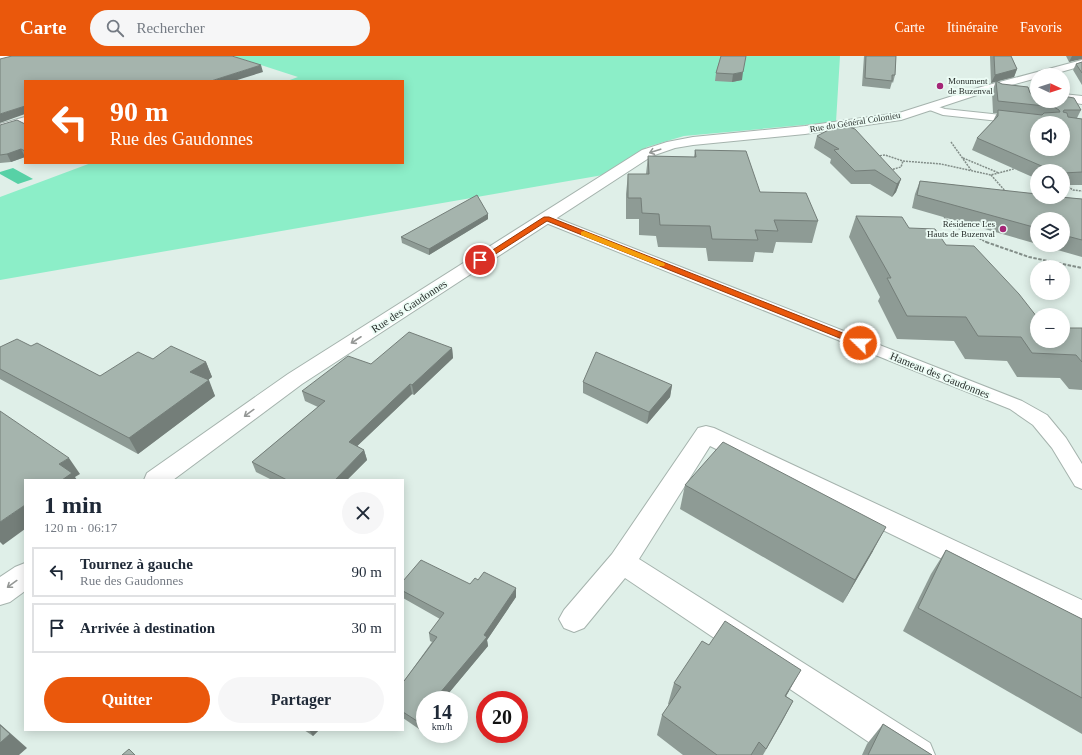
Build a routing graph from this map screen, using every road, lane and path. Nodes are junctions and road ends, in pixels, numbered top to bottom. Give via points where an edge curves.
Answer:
1 (10, 58) edge
2 (0, 62) edge
3 (1082, 63) edge
4 (1064, 68) edge
5 (1030, 77) edge
6 (985, 89) junction
7 (1016, 93) edge
8 (1070, 99) edge
9 (1082, 100) edge
10 (930, 107) junction
11 (24, 121) edge
12 (1030, 121) edge
13 (0, 128) edge
14 (693, 141) joint
15 (951, 142) dead end
16 (874, 156) edge
17 (963, 158) junction
18 (903, 161) junction
19 (1020, 167) edge
20 (886, 169) edge
21 (971, 170) junction
22 (1000, 173) junction
23 (991, 175) junction
24 (1070, 188) edge
25 (1082, 191) edge
26 (1009, 194) edge
27 (942, 215) edge
28 (546, 218) junction
29 (1082, 268) edge
30 (157, 479) edge
31 (1082, 482) edge
32 (622, 562) junction
33 (24, 576) edge
34 (0, 593) edge
35 (1082, 614) edge
36 (574, 619) dead end
37 (918, 755) edge

1 - 2 street
3 - 4 street, Rue du Général Colonieu
5 - 6 street, Rue du Général Colonieu
6 - 7 street
6 - 10 street, Rue du Général Colonieu
8 - 9 street
10 - 12 lane via 943,112
10 - 14 street, Rue du Général Colonieu via 901,116 842,126
11 - 13 street
14 -> 28 street, Rue des Gaudonnes via 647,153
15 - 17 path
16 - 18 path via 885,154
17 - 21 path
17 - 22 path
18 - 20 path via 901,167
18 - 21 path via 941,164
19 - 22 path
21 - 23 path
22 - 23 path
23 - 26 path
24 - 25 path
27 - 29 path via 950,223 980,240 1052,263
28 -> 30 street, Rue des Gaudonnes via 295,379
28 - 31 lane, Hameau des Gaudonnes via 1016,405 1040,420 1059,443
32 - 35 street via 706,434
32 - 36 street
32 - 37 street
33 -> 34 street

